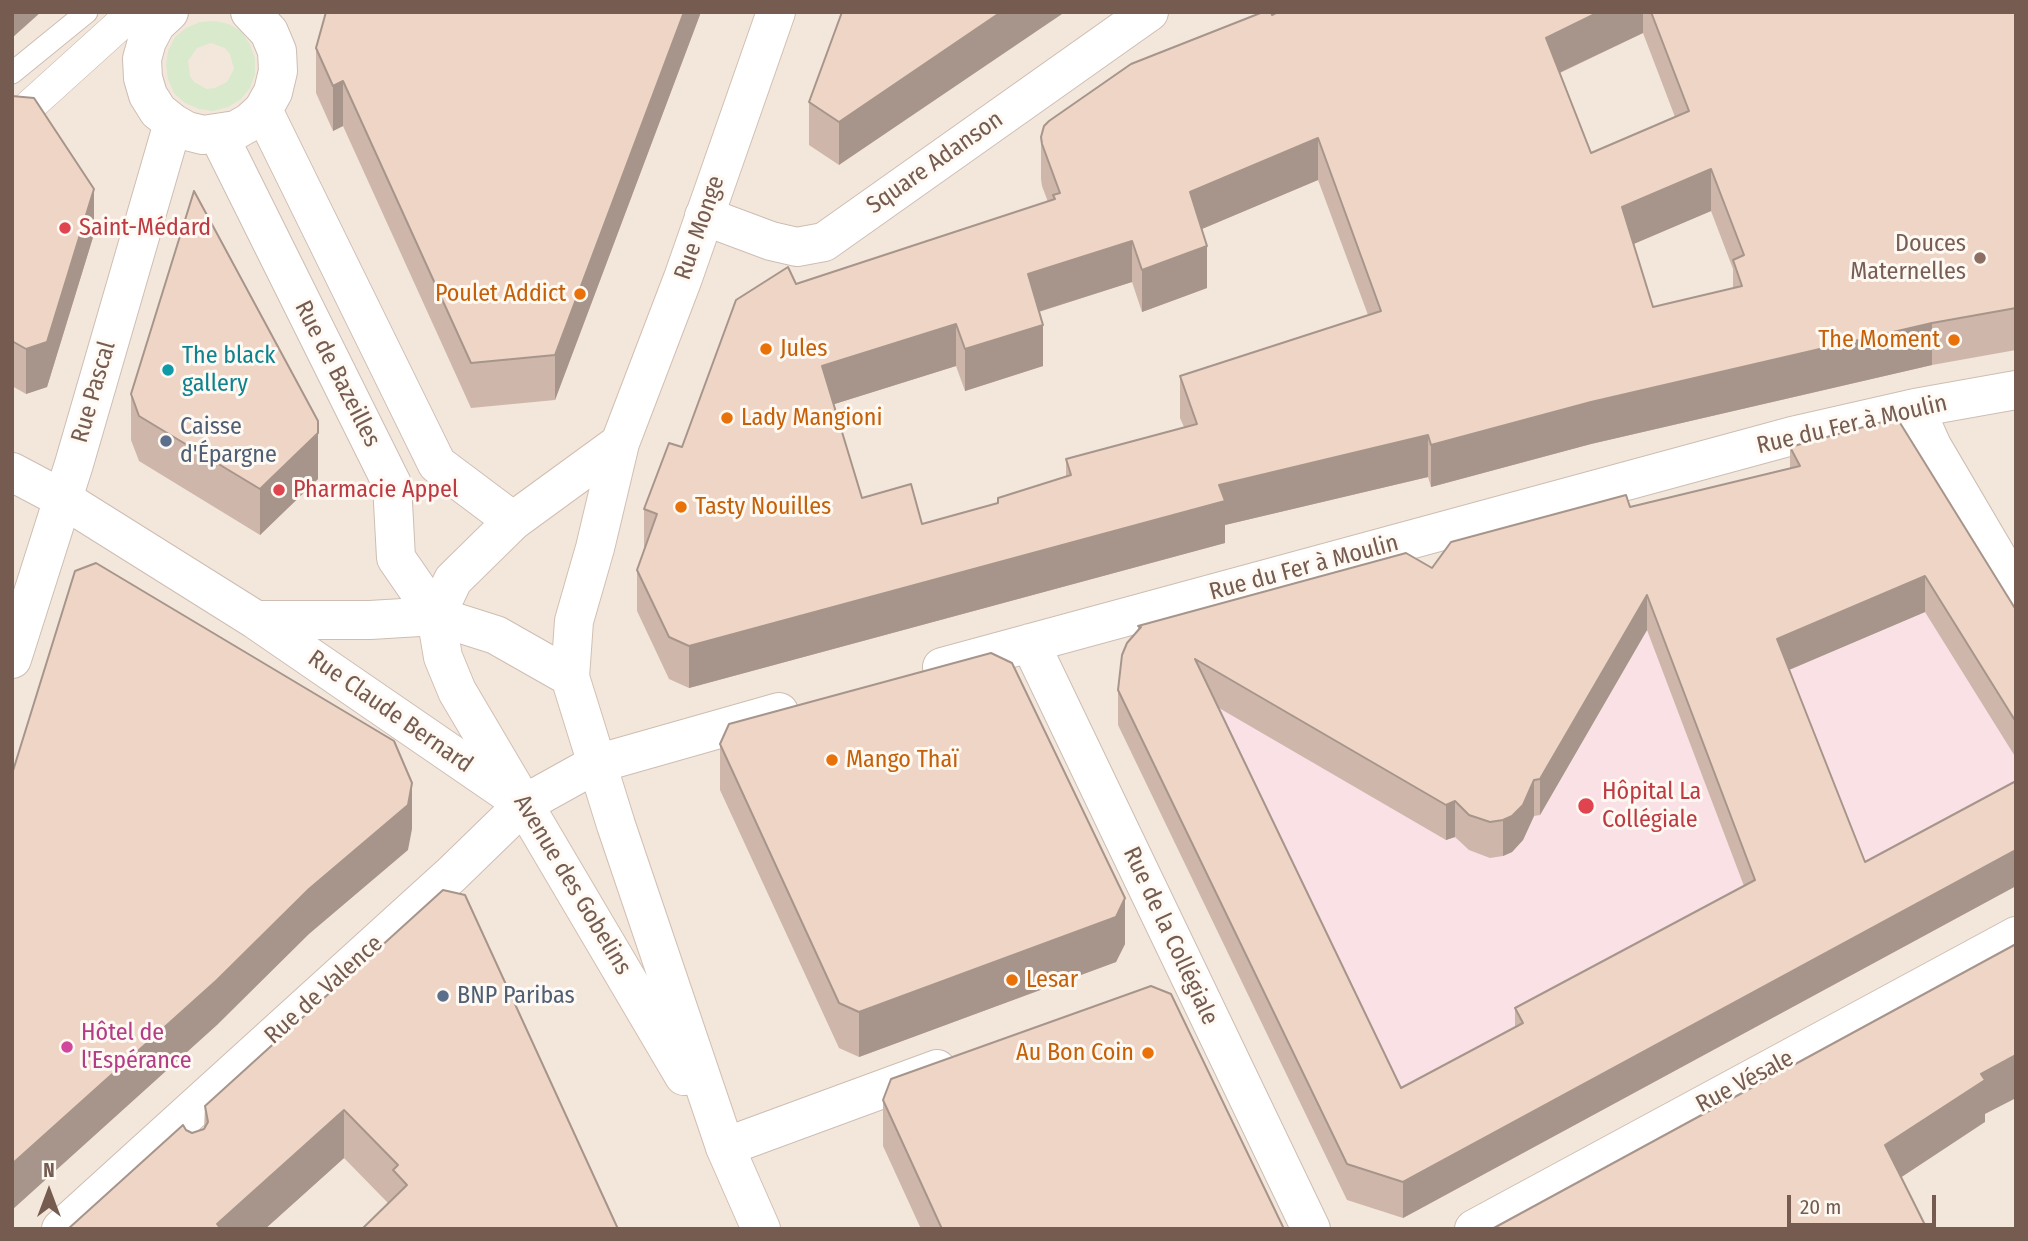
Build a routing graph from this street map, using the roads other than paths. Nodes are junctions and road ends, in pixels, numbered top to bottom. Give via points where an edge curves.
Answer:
1 (87, 12) edge
2 (776, 12) edge
3 (1149, 12) edge
4 (255, 13) edge
5 (142, 21) edge
6 (12, 73) edge
7 (263, 110) junction
8 (12, 122) edge
9 (173, 123) junction
10 (218, 134) junction
11 (704, 215) junction
12 (2016, 390) edge
13 (1915, 408) junction
14 (620, 443) junction
15 (12, 472) edge
16 (63, 499) junction
17 (513, 521) junction
18 (2016, 589) edge
19 (436, 616) junction
20 (256, 620) junction
21 (1030, 643) junction
22 (12, 659) edge
23 (914, 675) edge
24 (570, 677) junction
25 (806, 704) edge
26 (596, 764) junction
27 (524, 804) junction
28 (2016, 936) edge
29 (1190, 976) junction
30 (1152, 989) edge
31 (970, 1057) edge
32 (725, 1147) junction
33 (72, 1225) edge
34 (761, 1229) edge
35 (1311, 1229) edge
36 (1474, 1229) edge

1 - 6 lane
2 - 11 street, Rue Monge
3 - 11 street, Square Adanson via 824,242 797,247
4 - 7 street via 269,32 278,71
5 - 8 street
5 - 9 street via 143,78 148,95
7 - 10 street via 236,130
7 - 17 street, Rue de Bazeilles via 437,464
9 - 10 street via 203,135
9 - 16 street, Rue Pascal
10 - 19 street, Rue de Bazeilles via 392,484 396,558
11 - 14 street, Rue Monge
12 - 13 street, Rue du Fer à Moulin
13 - 18 street via 1932,446
13 - 21 street, Rue du Fer à Moulin via 1792,436
14 - 17 street
14 - 24 street, Rue Monge via 574,621
15 - 16 street, Rue Claude Bernard
16 - 20 street, Rue Claude Bernard
16 - 22 street, Rue Pascal
17 - 19 street via 453,580
19 - 20 street, Rue Claude Bernard
19 - 24 street via 496,635
19 - 27 street, Avenue des Gobelins via 443,657 457,691
20 - 27 street, Rue Claude Bernard
21 - 23 street, Rue du Fer à Moulin
21 - 29 street, Rue de la Collégiale
24 - 26 street, Avenue des Gobelins
25 - 26 street
26 - 27 street, Rue de Valence
26 - 32 street, Avenue des Gobelins
27 - 32 street, Avenue des Gobelins
27 - 33 street, Rue de Valence via 176,1139
28 - 36 street, Rue Vésale
29 - 30 street
29 - 35 street, Rue de la Collégiale
31 - 32 street
32 - 34 street, Avenue des Gobelins

